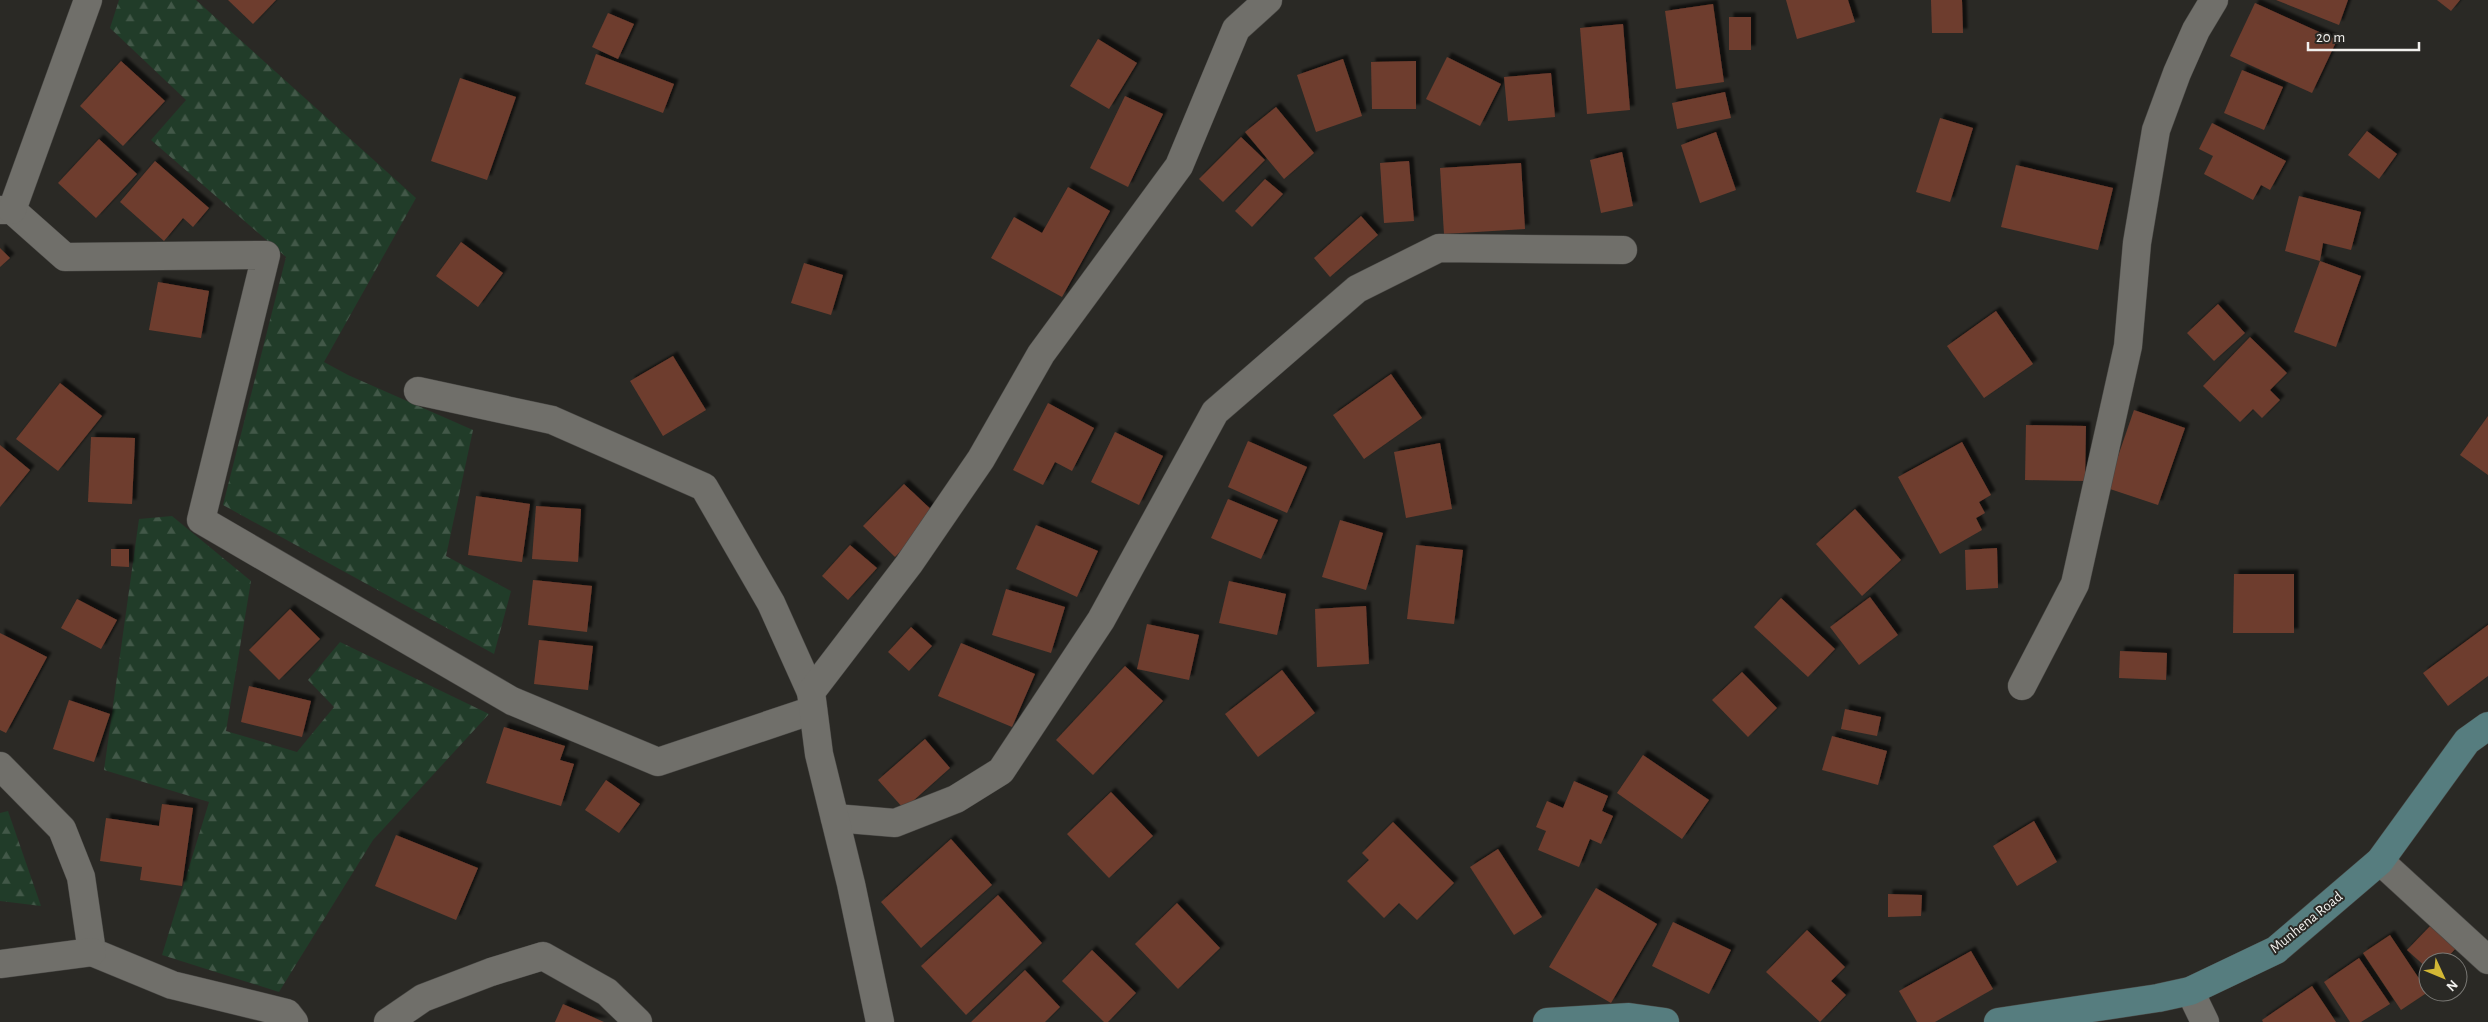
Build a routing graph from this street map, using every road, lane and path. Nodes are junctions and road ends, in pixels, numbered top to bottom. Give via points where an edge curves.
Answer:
1 (88, 0) edge
2 (1268, 0) edge
3 (2214, 0) edge
4 (6, 210) edge
5 (1623, 250) dead end
6 (418, 391) dead end
7 (2022, 686) dead end
8 (812, 701) junction
9 (2488, 726) edge
10 (0, 766) edge
11 (835, 818) junction
12 (2380, 861) junction
13 (92, 952) junction
14 (2488, 960) edge
15 (0, 964) edge
16 (2190, 991) junction
17 (294, 1022) edge
18 (388, 1022) edge
19 (638, 1022) edge
20 (880, 1022) edge
21 (1547, 1022) edge
22 (1665, 1022) edge
23 (1998, 1022) edge
24 (2205, 1022) edge

1 - 4 street
2 - 8 street via 1236,29 1179,166 1041,354 981,459
3 - 7 street via 2196,30 2156,130 2137,243 2128,346 2075,584
4 - 8 street via 65,257 266,255 201,520 512,701 658,762
5 - 11 street via 1439,248 1357,289 1214,412 1101,620 1001,771 956,799 895,823
6 - 8 street via 552,420 704,488 770,603
8 - 11 street via 819,754
9 - 12 street, Munhena Road via 2467,741
10 - 13 street via 62,828 81,877
11 - 20 street
12 - 14 street
12 - 16 street, Munhena Road via 2276,950
13 - 15 street
13 - 17 street via 172,985 287,1014
16 - 23 street, Munhena Road
16 - 24 street
18 - 19 street via 423,998 543,956 607,992
21 - 22 street via 1629,1017

